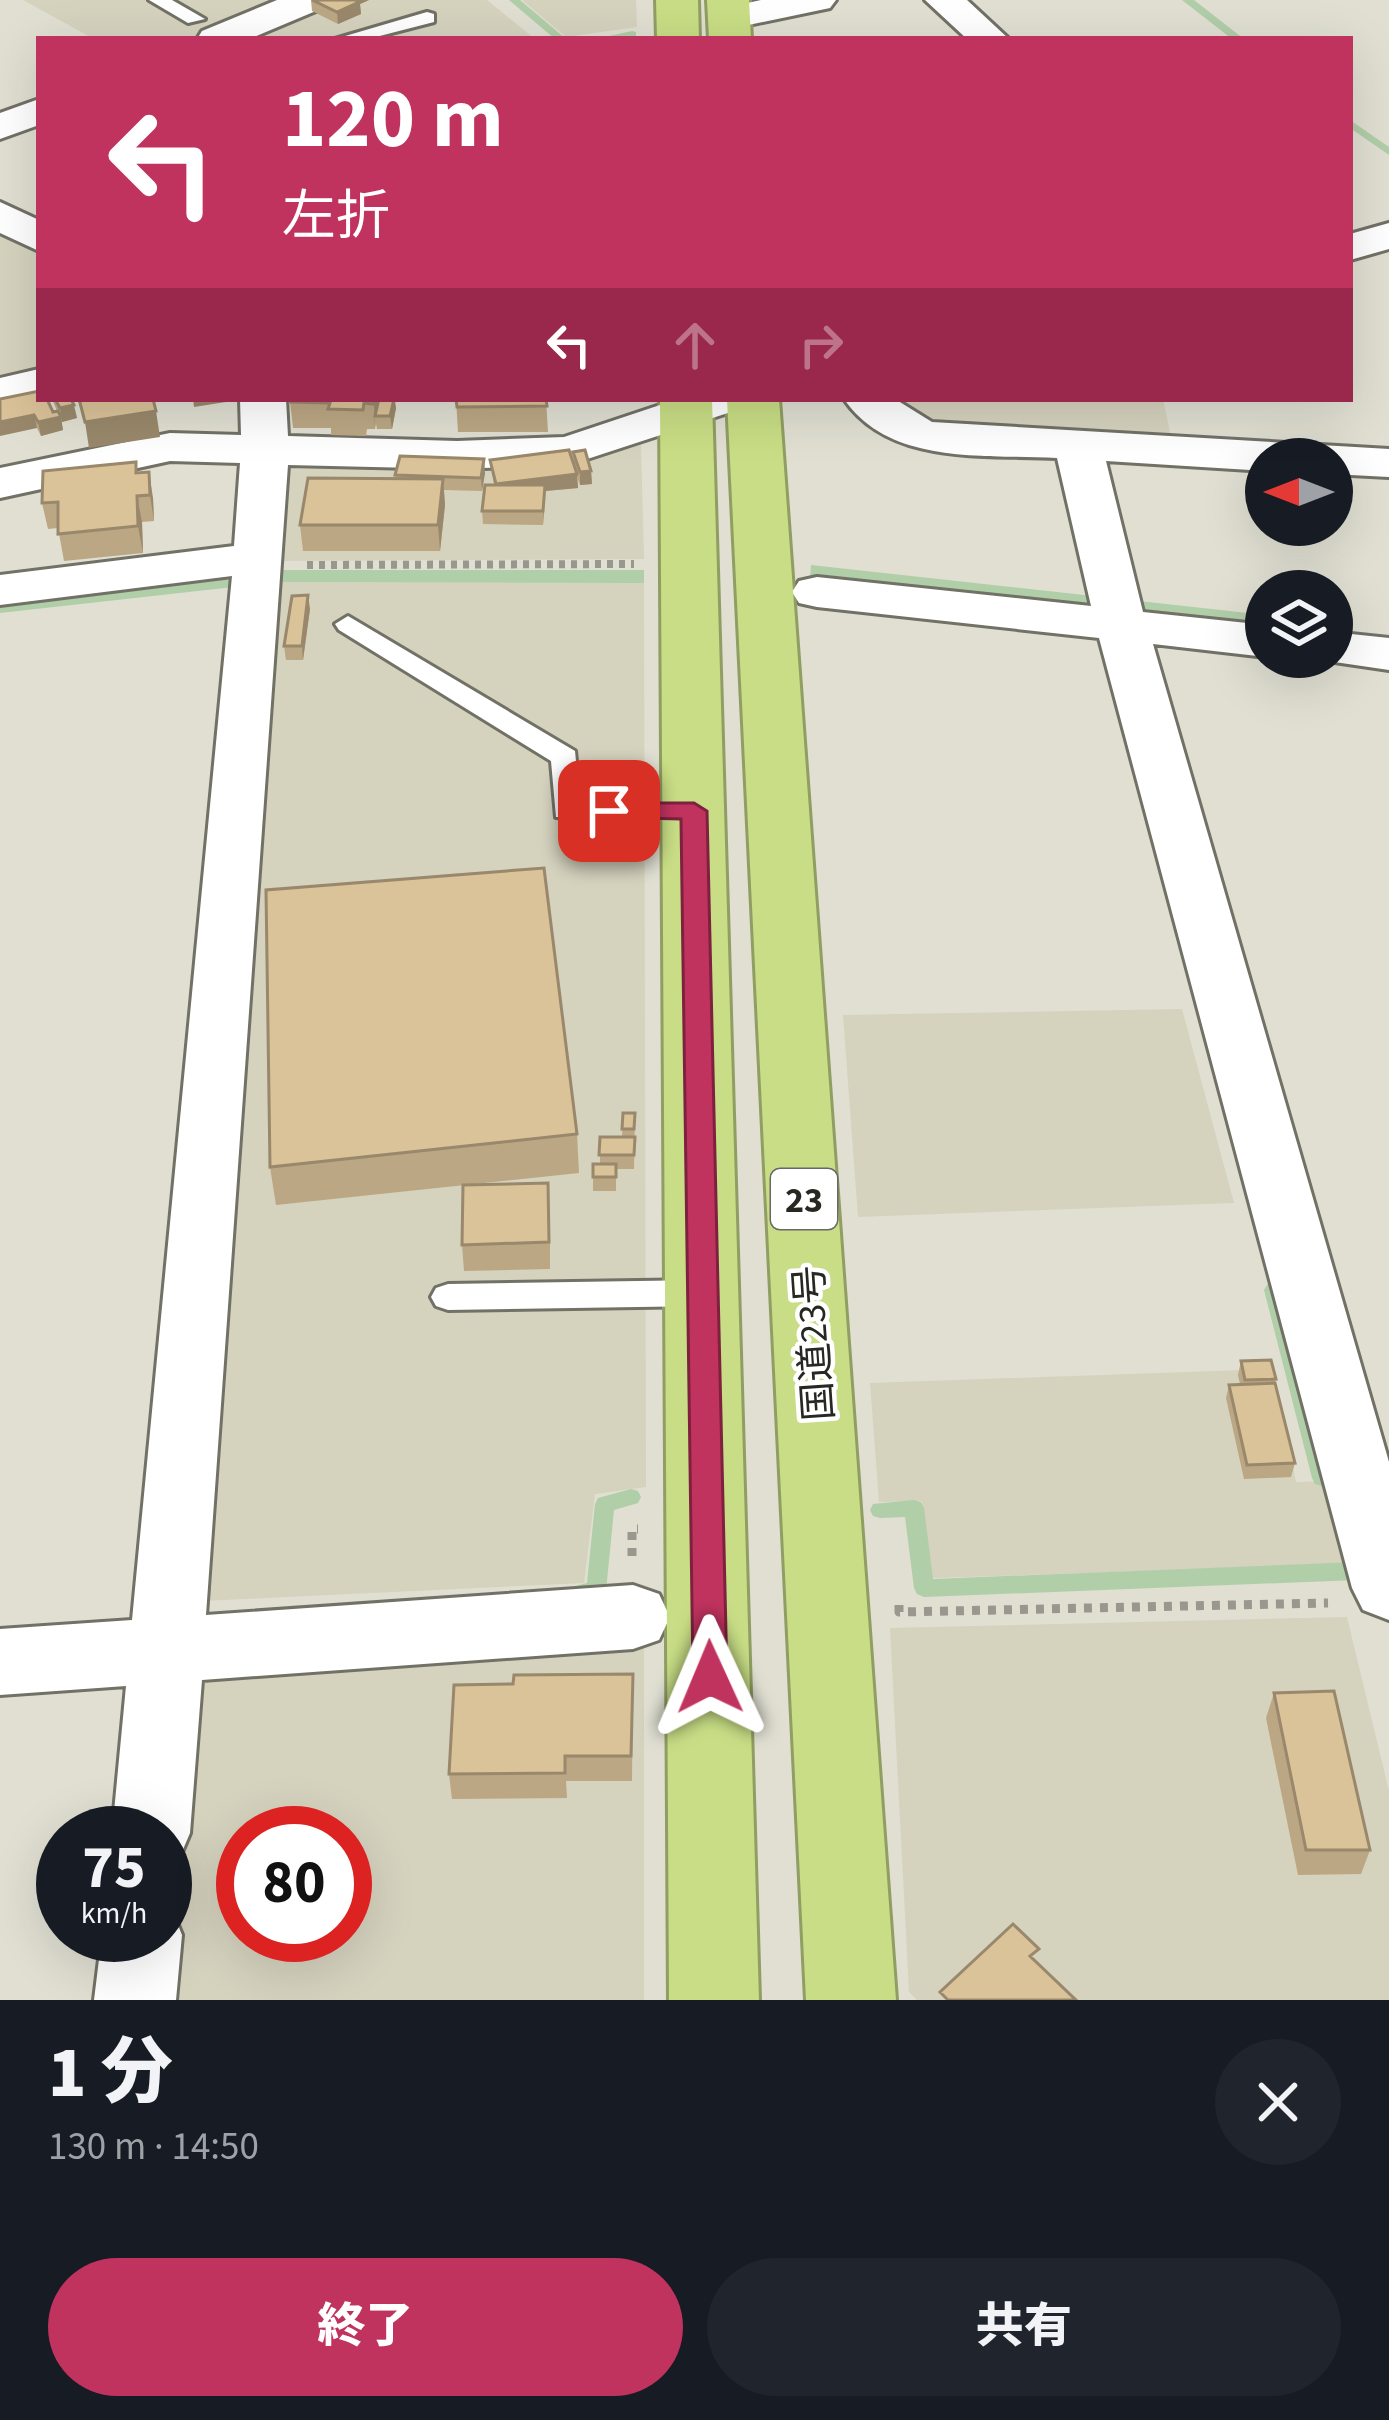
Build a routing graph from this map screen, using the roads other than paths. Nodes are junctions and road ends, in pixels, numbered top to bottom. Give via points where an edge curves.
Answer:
1 (158, 0) edge
2 (310, 0) edge
3 (677, 0) edge
4 (817, 0) edge
5 (944, 0) edge
6 (427, 18) dead end
7 (729, 19) edge
8 (205, 29) edge
9 (357, 36) edge
10 (678, 36) edge
11 (986, 36) edge
12 (36, 112) edge
13 (0, 128) edge
14 (0, 215) edge
15 (36, 236) edge
16 (1389, 236) edge
17 (1353, 246) edge
18 (36, 384) edge
19 (0, 392) edge
20 (262, 402) edge
21 (870, 402) edge
22 (712, 403) edge
23 (265, 448) junction
24 (1079, 448) junction
25 (1245, 456) edge
26 (1353, 461) edge
27 (1389, 463) edge
28 (0, 483) edge
29 (258, 570) junction
30 (0, 590) edge
31 (817, 592) dead end
32 (1118, 612) junction
33 (348, 624) dead end
34 (1245, 636) edge
35 (1353, 650) edge
36 (1389, 654) edge
37 (694, 811) junction
38 (703, 1293) junction
39 (448, 1298) dead end
40 (1377, 1590) edge
41 (633, 1617) dead end
42 (169, 1652) junction
43 (0, 1662) edge
44 (154, 1806) edge
45 (139, 1962) edge
46 (135, 2000) edge
47 (714, 2000) edge
48 (851, 2000) edge

1 - 8 lane
2 - 8 street
3 - 10 highway
4 - 7 street
5 - 11 street
6 - 9 lane
12 - 13 street
14 - 15 street
16 - 17 street
18 - 19 street
20 - 23 street
21 - 24 street via 924,436
22 - 23 street via 569,451
22 - 37 highway
22 - 48 highway, 国道23号 / 23
23 - 28 street via 170,447
23 - 29 street
24 - 25 street
24 - 32 street
26 - 27 street
29 - 30 street
29 - 42 street
31 - 32 street
32 - 34 street
32 - 40 street
33 - 37 lane via 565,757 566,811
35 - 36 street
37 - 38 highway
38 - 39 lane
38 - 47 highway
41 - 42 street
42 - 43 street
42 - 44 street
45 - 46 street

